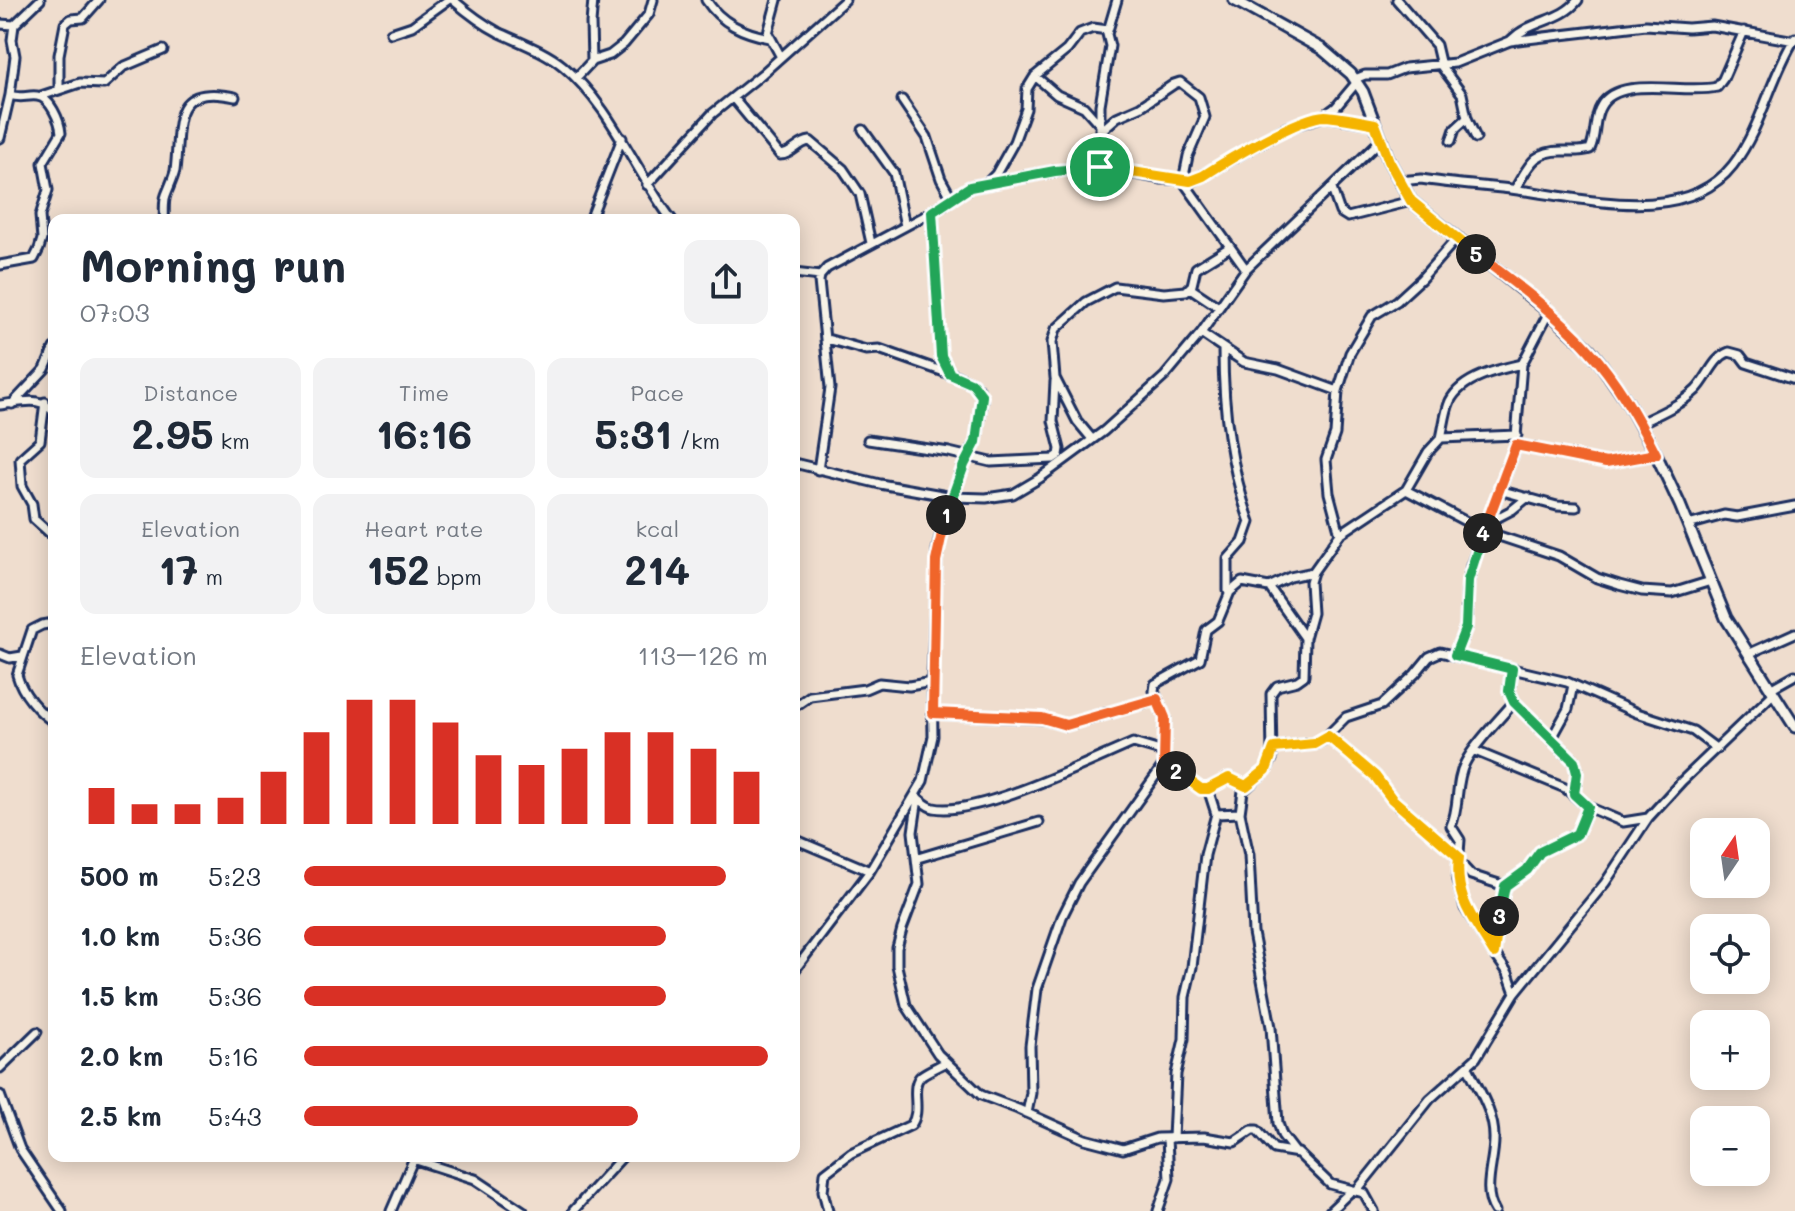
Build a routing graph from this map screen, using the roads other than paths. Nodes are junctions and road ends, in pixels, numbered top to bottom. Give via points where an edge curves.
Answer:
1 (40, 0) edge
2 (99, 0) edge
3 (450, 0) edge
4 (593, 0) edge
5 (653, 0) edge
6 (706, 0) edge
7 (777, 0) edge
8 (845, 0) edge
9 (1117, 0) edge
10 (1234, 0) edge
11 (1397, 0) edge
12 (1578, 0) edge
13 (0, 24) edge
14 (14, 25) junction
15 (1108, 30) junction
16 (1744, 31) junction
17 (391, 33) dead end
18 (770, 38) junction
19 (1794, 40) edge
20 (1510, 41) junction
21 (163, 50) dead end
22 (781, 57) junction
23 (592, 61) junction
24 (1441, 66) junction
25 (1035, 76) junction
26 (576, 78) junction
27 (1356, 81) junction
28 (59, 89) junction
29 (10, 95) junction
30 (41, 96) junction
31 (235, 97) dead end
32 (733, 98) junction
33 (902, 100) dead end
34 (1324, 116) junction
35 (1467, 118) junction
36 (1375, 124) junction
37 (1101, 129) junction
38 (863, 130) dead end
39 (0, 138) edge
40 (622, 138) junction
41 (1476, 138) dead end
42 (1381, 140) junction
43 (1451, 141) dead end
44 (1100, 167) junction
45 (1183, 181) junction
46 (1399, 181) junction
47 (647, 185) junction
48 (985, 185) junction
49 (1332, 189) junction
50 (1515, 189) junction
51 (951, 197) junction
52 (1411, 201) junction
53 (932, 212) junction
54 (164, 214) edge
55 (592, 214) edge
56 (668, 214) edge
57 (905, 226) junction
58 (1457, 238) junction
59 (871, 243) junction
60 (1230, 247) junction
61 (0, 265) edge
62 (1246, 269) junction
63 (800, 274) edge
64 (820, 276) junction
65 (1190, 288) junction
66 (1217, 306) junction
67 (1549, 312) junction
68 (1201, 333) junction
69 (827, 339) junction
70 (1223, 350) junction
71 (48, 362) edge
72 (1522, 364) junction
73 (950, 374) junction
74 (1055, 378) junction
75 (1795, 379) edge
76 (1338, 391) junction
77 (45, 402) junction
78 (12, 404) junction
79 (0, 405) edge
80 (48, 406) edge
81 (1640, 423) junction
82 (1517, 435) junction
83 (1441, 438) junction
84 (1092, 439) junction
85 (868, 440) dead end
86 (1516, 445) junction
87 (1656, 454) junction
88 (969, 456) junction
89 (800, 465) edge
90 (818, 470) junction
91 (1406, 490) junction
92 (1499, 490) junction
93 (953, 497) junction
94 (1528, 497) junction
95 (1795, 506) edge
96 (1576, 507) dead end
97 (1688, 525) junction
98 (1486, 527) junction
99 (48, 532) edge
100 (1340, 534) junction
101 (1313, 572) junction
102 (1711, 581) junction
103 (1269, 587) junction
104 (1228, 597) junction
105 (48, 624) edge
106 (1795, 633) edge
107 (1305, 638) junction
108 (0, 654) edge
109 (1748, 654) junction
110 (1455, 655) junction
111 (22, 656) junction
112 (1512, 669) junction
113 (1795, 675) edge
114 (932, 682) junction
115 (1573, 685) junction
116 (1772, 692) junction
117 (1157, 699) junction
118 (1514, 702) junction
119 (800, 703) edge
120 (933, 713) junction
121 (48, 717) edge
122 (1795, 727) edge
123 (1328, 736) junction
124 (1552, 738) junction
125 (1274, 748) junction
126 (1717, 749) junction
127 (1475, 751) junction
128 (1164, 752) junction
129 (1164, 764) junction
130 (1246, 786) junction
131 (1208, 789) junction
132 (1574, 794) junction
133 (918, 795) junction
134 (1588, 807) junction
135 (1240, 813) junction
136 (1216, 814) junction
137 (1648, 818) junction
138 (1039, 822) dead end
139 (800, 842) edge
140 (918, 858) junction
141 (1458, 859) junction
142 (870, 871) junction
143 (1505, 886) junction
144 (1494, 953) junction
145 (800, 963) edge
146 (1515, 993) junction
147 (37, 1032) dead end
148 (946, 1062) junction
149 (1468, 1067) junction
150 (0, 1068) edge
151 (0, 1095) edge
152 (1027, 1113) junction
153 (1170, 1138) junction
154 (1295, 1152) junction
155 (412, 1162) edge
156 (426, 1162) edge
157 (618, 1162) edge
158 (1354, 1190) junction
159 (62, 1211) edge
160 (391, 1211) edge
161 (523, 1211) edge
162 (573, 1211) edge
163 (828, 1211) edge
164 (1158, 1211) edge
165 (1330, 1211) edge
166 (1374, 1211) edge
167 (1495, 1211) edge

1 - 14 street
2 - 28 street via 83,18 65,24
3 - 17 street via 412,26
3 - 26 street via 554,59
4 - 23 street
5 - 23 street via 649,14 624,44
6 - 18 street via 729,23
7 - 18 street
8 - 22 street
9 - 15 street
10 - 27 street via 1322,49
11 - 24 street via 1433,41
12 - 20 street via 1567,12 1536,22
13 - 14 street
14 - 29 street
15 - 25 street via 1080,33
15 - 37 street
16 - 19 street
16 - 20 street via 1658,25
16 - 50 street via 1717,87 1635,87 1618,92 1600,107 1590,149 1539,154
18 - 22 street
19 - 50 street via 1746,145 1719,179 1702,189 1632,206
20 - 24 street
21 - 28 street via 123,67 104,84
22 - 32 street
23 - 26 street
24 - 27 street via 1365,75
24 - 35 street via 1462,94
25 - 37 street via 1057,95 1084,107
25 - 48 street via 1014,142
26 - 40 street
27 - 34 street
27 - 36 street
28 - 30 street
29 - 30 street
29 - 39 street
30 - 61 street via 61,131 43,163 48,190 40,216 41,244 34,259
31 - 54 street via 200,95 183,107
32 - 47 street
32 - 59 street via 780,155 810,141 843,169 863,199
33 - 51 street via 927,137
34 - 36 street
34 - 45 street via 1286,128 1203,176
35 - 41 street
35 - 43 street
36 - 42 street
37 - 44 street
37 - 45 street via 1183,83 1199,97 1205,117
38 - 57 street via 894,173
40 - 47 street
40 - 55 street
42 - 46 street
42 - 49 street
44 - 45 street
44 - 48 street
45 - 60 street
46 - 50 street
46 - 52 street
47 - 56 street
48 - 51 street
49 - 52 street via 1340,212 1348,217
49 - 62 street
51 - 53 street
52 - 58 street
53 - 57 street
53 - 73 street via 938,335
57 - 59 street
58 - 67 street
58 - 76 street via 1421,279 1372,316 1350,353
59 - 64 street
60 - 62 street
60 - 65 street via 1196,268
62 - 66 street
63 - 64 street
64 - 69 street
65 - 66 street
65 - 74 street via 1164,293 1115,287 1096,295 1056,329
66 - 68 street
67 - 72 street
67 - 81 street via 1589,349
68 - 70 street
68 - 84 street via 1165,376
69 - 73 street via 879,349
69 - 90 street via 830,397
70 - 76 street via 1244,362
70 - 104 street via 1230,455 1250,522 1228,559
71 - 78 street
72 - 82 street
72 - 83 street via 1467,383 1450,401
73 - 88 street via 973,384 982,396 978,437
74 - 84 street
74 - 88 street via 1052,414 1060,449 1056,458 997,463
75 - 81 street via 1729,352 1694,392
76 - 100 street via 1335,434 1326,464
77 - 78 street
77 - 80 street
77 - 99 street via 40,441 21,457 22,486 34,519
78 - 79 street
81 - 87 street
82 - 83 street
82 - 86 street
83 - 91 street
84 - 93 street via 1013,494
85 - 88 street
86 - 87 street via 1606,463
86 - 92 street
87 - 97 street
88 - 93 street
89 - 90 street
90 - 93 street
91 - 98 street
91 - 100 street
92 - 94 street
92 - 98 street
93 - 114 street via 936,561
94 - 96 street
94 - 98 street
95 - 97 street
97 - 102 street
98 - 102 street via 1559,556 1597,578 1642,591 1672,593
98 - 110 street via 1471,566 1466,627
100 - 101 street
101 - 103 street
101 - 107 street via 1312,617
102 - 109 street
103 - 104 street via 1242,582
103 - 107 street
104 - 117 street via 1218,621 1206,630 1200,659 1155,684
105 - 111 street via 32,630
106 - 109 street
107 - 125 street via 1304,676 1277,686 1271,694
108 - 111 street
109 - 116 street
110 - 112 street
110 - 123 street via 1436,652 1384,703 1346,717
111 - 121 street via 18,679
112 - 115 street
112 - 118 street via 1509,691
113 - 116 street
114 - 119 street via 879,683 810,696
114 - 120 street
115 - 124 street via 1567,712
115 - 126 street via 1693,731
116 - 122 street
116 - 126 street
117 - 120 street via 1066,725 1042,718
117 - 128 street via 1165,718
118 - 124 street
118 - 127 street
120 - 133 street via 932,750
123 - 125 street via 1314,744
123 - 141 street
124 - 132 street via 1574,761
125 - 130 street via 1266,770
126 - 137 street
127 - 132 street
127 - 141 street via 1464,765 1451,826 1460,840
128 - 129 street
128 - 133 street via 1133,743 979,804 933,808
129 - 131 street
129 - 152 street via 1083,876 1062,917 1037,989
130 - 131 street via 1229,778
130 - 135 street
131 - 136 street
132 - 134 street
133 - 140 street via 913,832
133 - 142 street
134 - 137 street via 1623,822
134 - 143 street via 1577,834 1540,852
135 - 136 street
135 - 154 street via 1249,855 1253,933 1271,1027 1278,1123
136 - 153 street via 1205,855
137 - 146 street via 1605,883
138 - 140 street
139 - 142 street
140 - 148 street via 919,884 899,937 897,966 910,1013
141 - 143 street via 1471,875
141 - 144 street via 1465,908
142 - 145 street
143 - 144 street
144 - 146 street
146 - 149 street
147 - 150 street
148 - 152 street via 981,1095
148 - 163 street via 919,1079 918,1112 911,1125 851,1153 825,1173
149 - 158 street via 1442,1086
149 - 167 street via 1492,1122 1489,1197
151 - 159 street via 20,1149
152 - 153 street via 1118,1149
153 - 154 street via 1234,1142 1254,1129 1274,1149
153 - 164 street via 1170,1175
154 - 158 street via 1330,1184
155 - 160 street
156 - 161 street via 475,1179
157 - 162 street
158 - 165 street
158 - 166 street via 1367,1196

